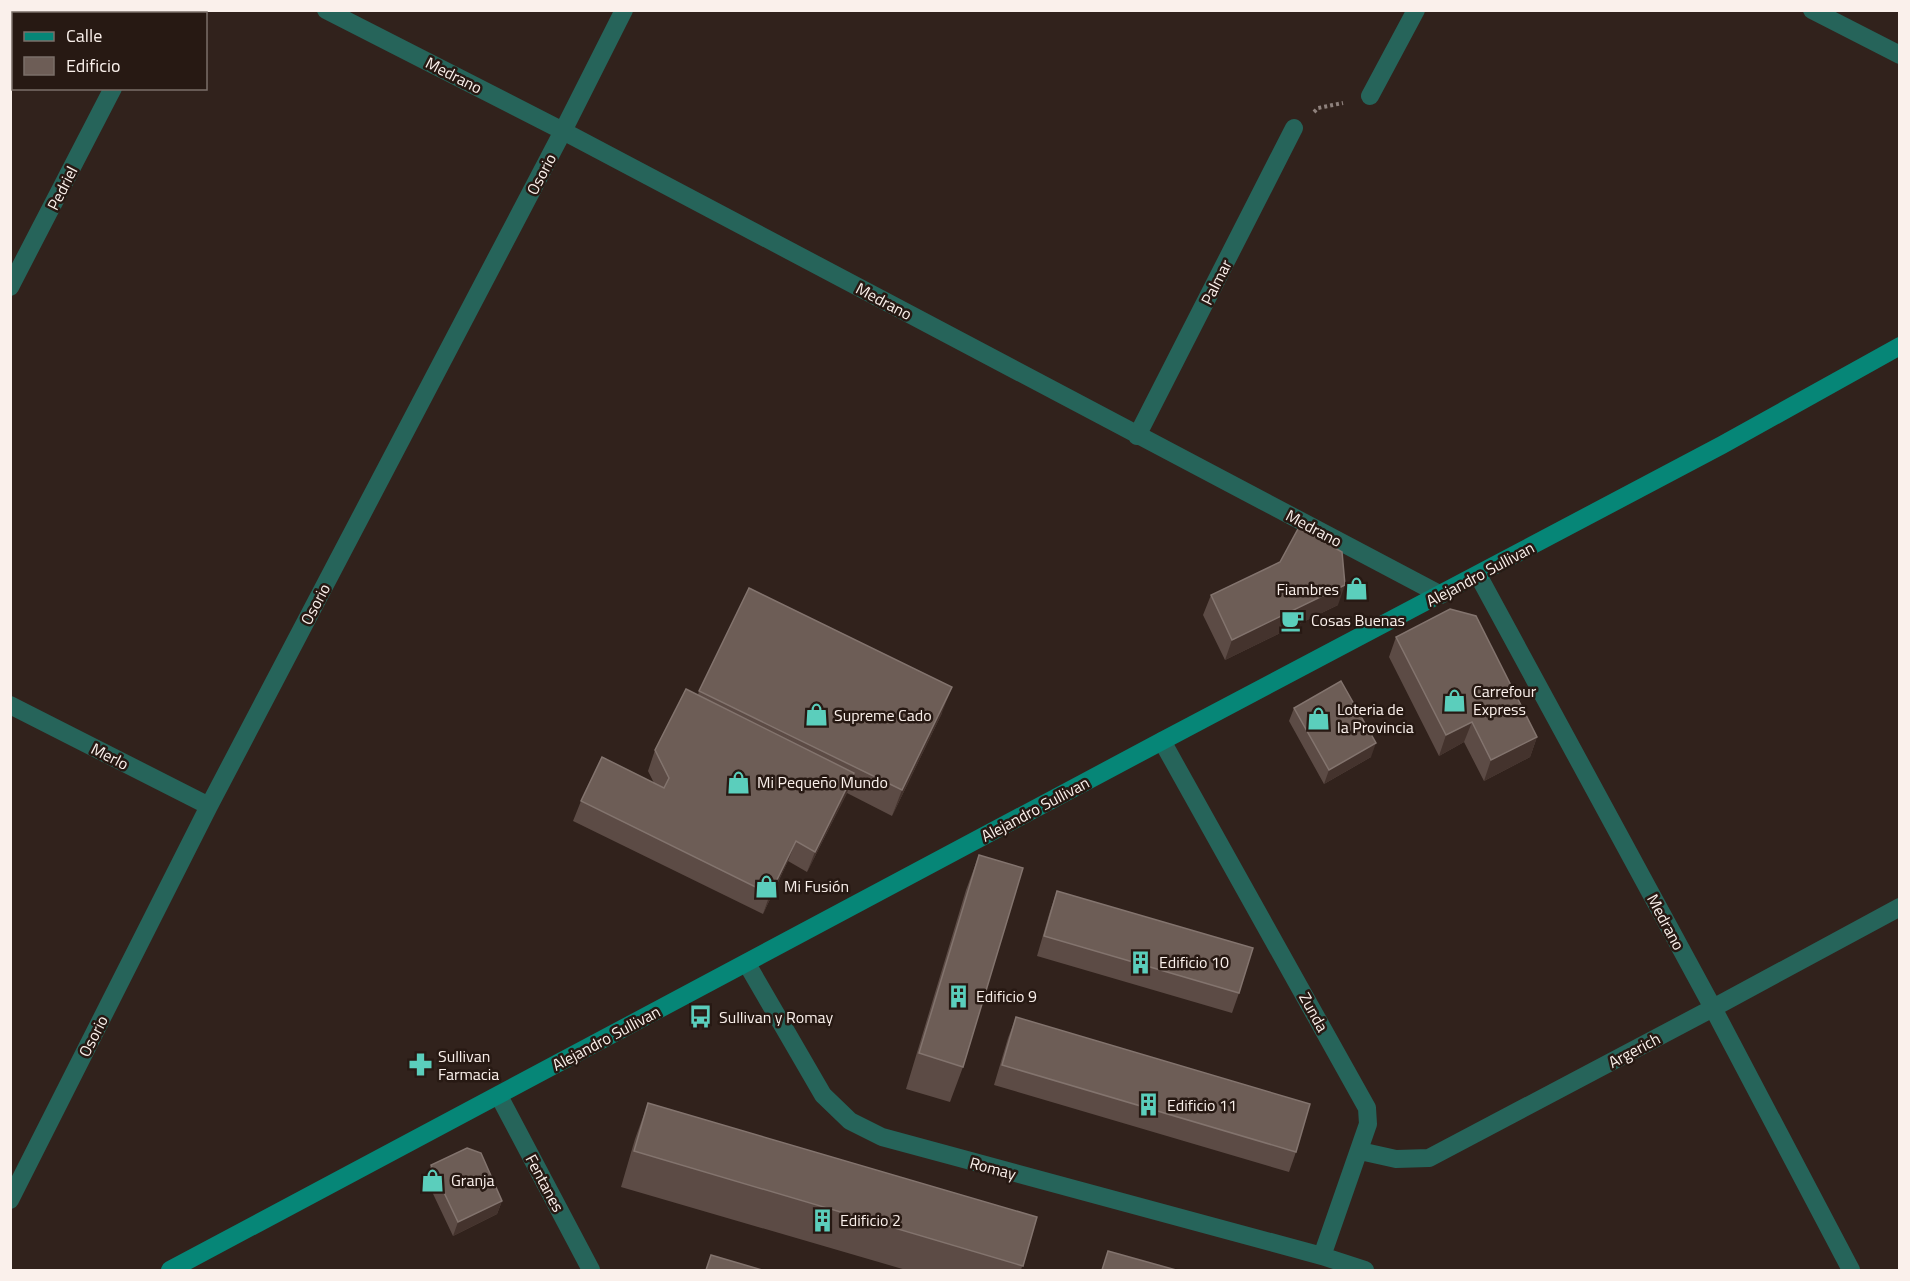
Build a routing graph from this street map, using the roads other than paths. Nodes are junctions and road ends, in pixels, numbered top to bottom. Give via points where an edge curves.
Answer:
1 (326, 10) edge
2 (624, 10) edge
3 (1416, 10) edge
4 (1812, 10) edge
5 (1899, 55) edge
6 (112, 90) edge
7 (1370, 96) road end
8 (1294, 128) road end
9 (563, 131) junction
10 (10, 286) edge
11 (1899, 346) edge
12 (1137, 436) junction
13 (1478, 575) junction
14 (1441, 595) junction
15 (10, 705) edge
16 (1162, 741) junction
17 (208, 806) junction
18 (1899, 907) edge
19 (747, 964) junction
20 (1713, 1008) junction
21 (499, 1096) junction
22 (1360, 1151) junction
23 (10, 1200) edge
24 (1322, 1256) junction
25 (170, 1270) edge
26 (591, 1270) edge
27 (1365, 1270) edge
28 (1851, 1270) edge

1 - 9 street, Medrano
2 - 9 street, Osorio
3 - 7 street
4 - 5 street
6 - 10 street, Pedriel
8 - 12 street, Palmar
9 - 12 street, Medrano
9 - 17 street, Osorio
11 - 13 street, Alejandro Sullivan
12 - 14 street, Medrano
13 - 14 street, Alejandro Sullivan
13 - 20 street, Medrano
14 - 16 street, Alejandro Sullivan
15 - 17 street, Merlo
16 - 19 street, Alejandro Sullivan
16 - 22 street, Zunda via 1367,1108 1368,1124
17 - 23 street, Osorio
18 - 20 street, Argerich
19 - 21 street, Alejandro Sullivan
19 - 24 street, Romay via 823,1095 850,1121 882,1137
20 - 22 street, Argerich via 1429,1158 1396,1159
20 - 28 street, Medrano
21 - 25 street, Alejandro Sullivan
21 - 26 street, Fentanes
22 - 24 street, Zunda
24 - 27 street

